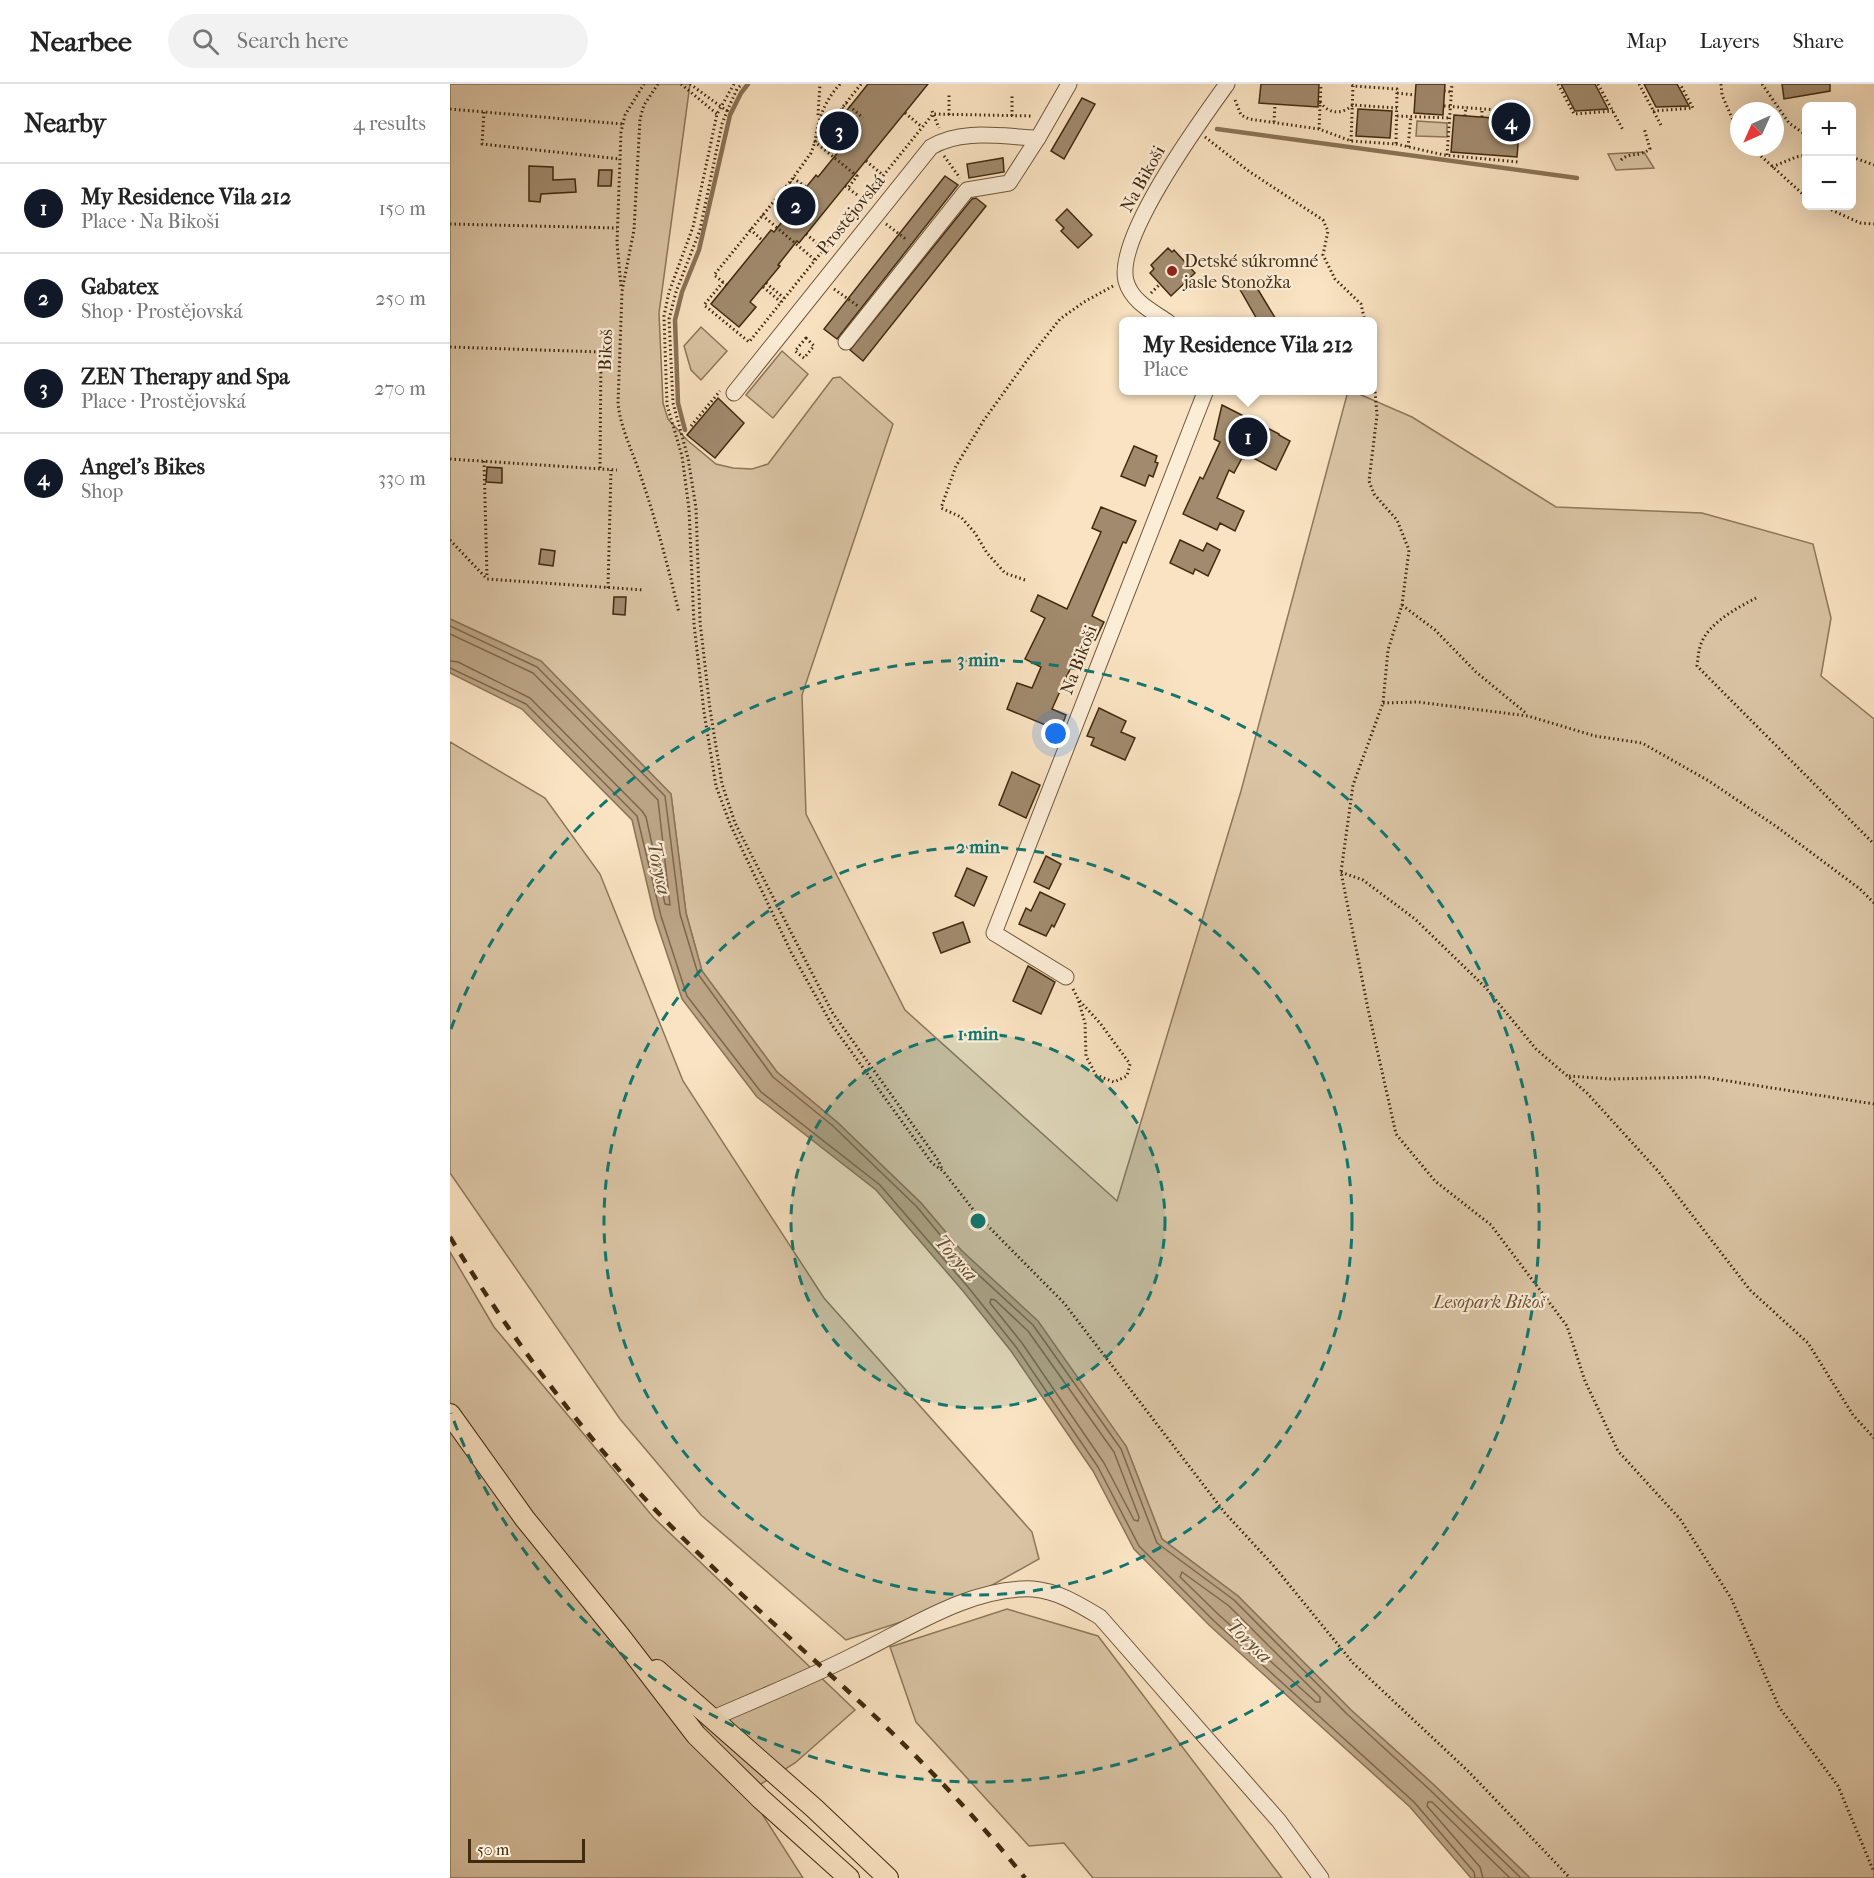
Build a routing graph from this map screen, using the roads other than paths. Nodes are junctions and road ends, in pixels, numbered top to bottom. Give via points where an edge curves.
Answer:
1 (1069, 84) edge
2 (1230, 88) edge
3 (1038, 138) junction
4 (1162, 317) edge
5 (846, 342) dead end
6 (737, 389) road end
7 (1204, 395) edge
8 (1066, 977) road end
9 (450, 1414) edge
10 (620, 1636) junction
11 (711, 1719) junction
12 (849, 1878) edge
13 (888, 1878) edge
14 (1321, 1878) edge

1 - 3 street
2 - 4 street, Na Bikoši via 1176,158 1127,258 1126,280 1131,292 1139,303
3 - 5 street via 1010,183 967,190
3 - 6 street, Prostějovská via 962,135 935,144
7 - 8 street, Na Bikoši via 994,933
9 - 10 main road via 532,1527
10 - 11 main road
10 - 12 main road via 696,1735
11 - 13 main road
11 - 14 street via 824,1670 965,1601 1034,1589 1070,1599 1100,1617 1279,1821

